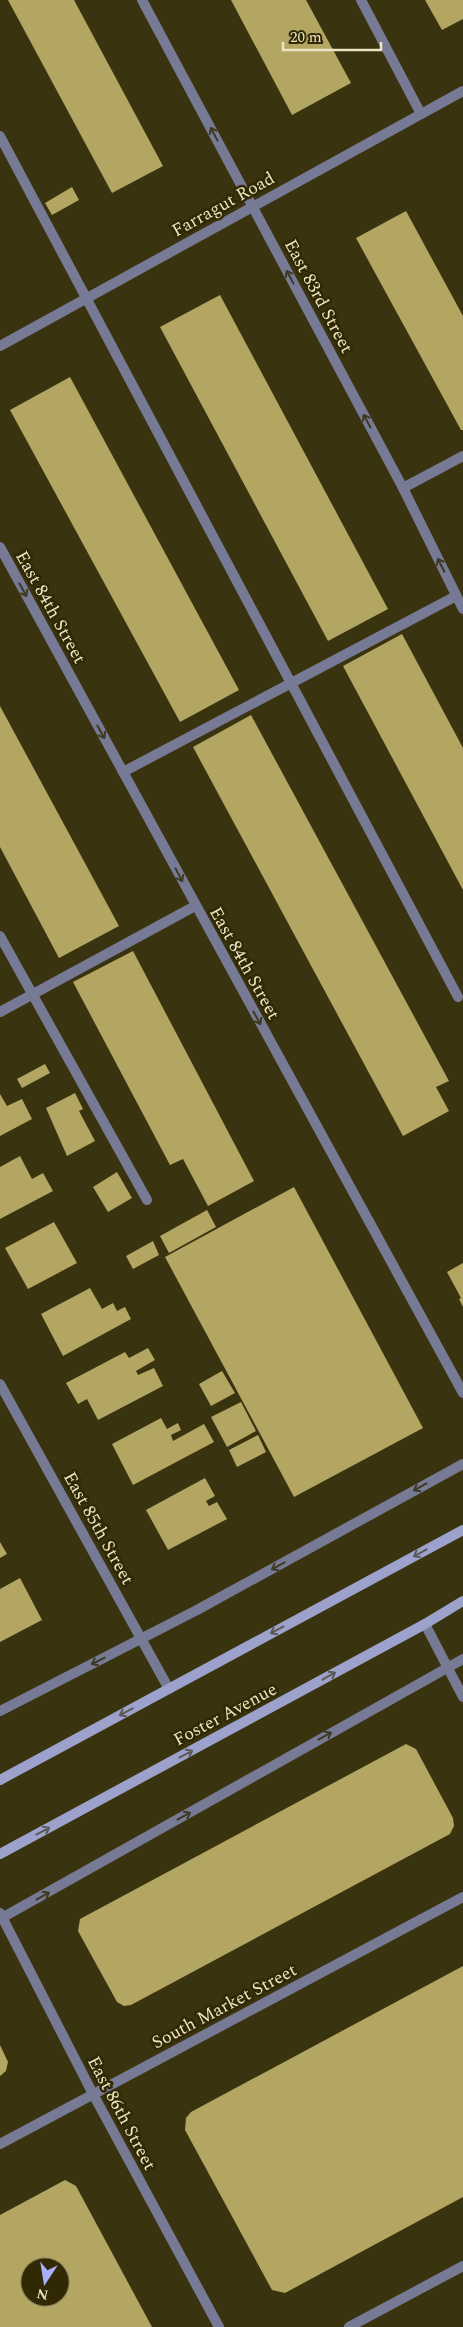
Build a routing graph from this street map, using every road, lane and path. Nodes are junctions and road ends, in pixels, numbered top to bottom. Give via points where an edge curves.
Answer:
1 (142, 0) edge
2 (361, 0) edge
3 (463, 91) edge
4 (421, 114) junction
5 (0, 136) edge
6 (252, 206) junction
7 (85, 299) junction
8 (0, 346) edge
9 (463, 456) edge
10 (403, 488) junction
11 (0, 547) edge
12 (456, 596) junction
13 (463, 609) edge
14 (290, 683) junction
15 (123, 772) junction
16 (195, 906) junction
17 (0, 936) edge
18 (32, 994) junction
19 (458, 997) dead end
20 (0, 1012) edge
21 (147, 1200) dead end
22 (0, 1384) edge
23 (463, 1393) edge
24 (463, 1464) edge
25 (463, 1530) edge
26 (463, 1601) edge
27 (425, 1624) junction
28 (141, 1638) junction
29 (463, 1659) edge
30 (448, 1667) junction
31 (169, 1689) junction
32 (463, 1697) edge
33 (0, 1711) edge
34 (0, 1780) edge
35 (0, 1854) edge
36 (463, 1897) edge
37 (1, 1917) edge
38 (93, 2094) junction
39 (0, 2144) edge
40 (463, 2266) edge
41 (219, 2327) edge
42 (349, 2327) edge

6 -> 1 street, East 83rd Street
2 - 4 street
3 - 4 street, Farragut Road
4 - 6 street, Farragut Road
5 - 7 street
6 - 7 street, Farragut Road
10 -> 6 street, East 83rd Street
7 - 8 street, Farragut Road
7 - 14 street
9 - 10 street
12 -> 10 street, East 83rd Street
11 -> 15 street, East 84th Street
12 - 13 street, East 83rd Street
12 - 14 street
14 - 15 street
14 - 19 street
15 -> 16 street, East 84th Street
16 - 18 street
16 -> 23 street, East 84th Street
17 - 18 street
18 - 20 street
18 - 21 street
22 - 28 street, East 85th Street
24 -> 28 street
25 -> 31 main road
26 - 27 main road, Foster Avenue
27 - 30 street
35 -> 27 main road, Foster Avenue
28 - 31 street, East 85th Street
28 -> 33 street
29 - 30 street
30 - 32 street
37 -> 30 street
31 -> 34 main road
36 - 38 street, South Market Street
37 - 38 street, East 86th Street
38 - 39 street, South Market Street
38 - 41 street, East 86th Street
40 - 42 street

